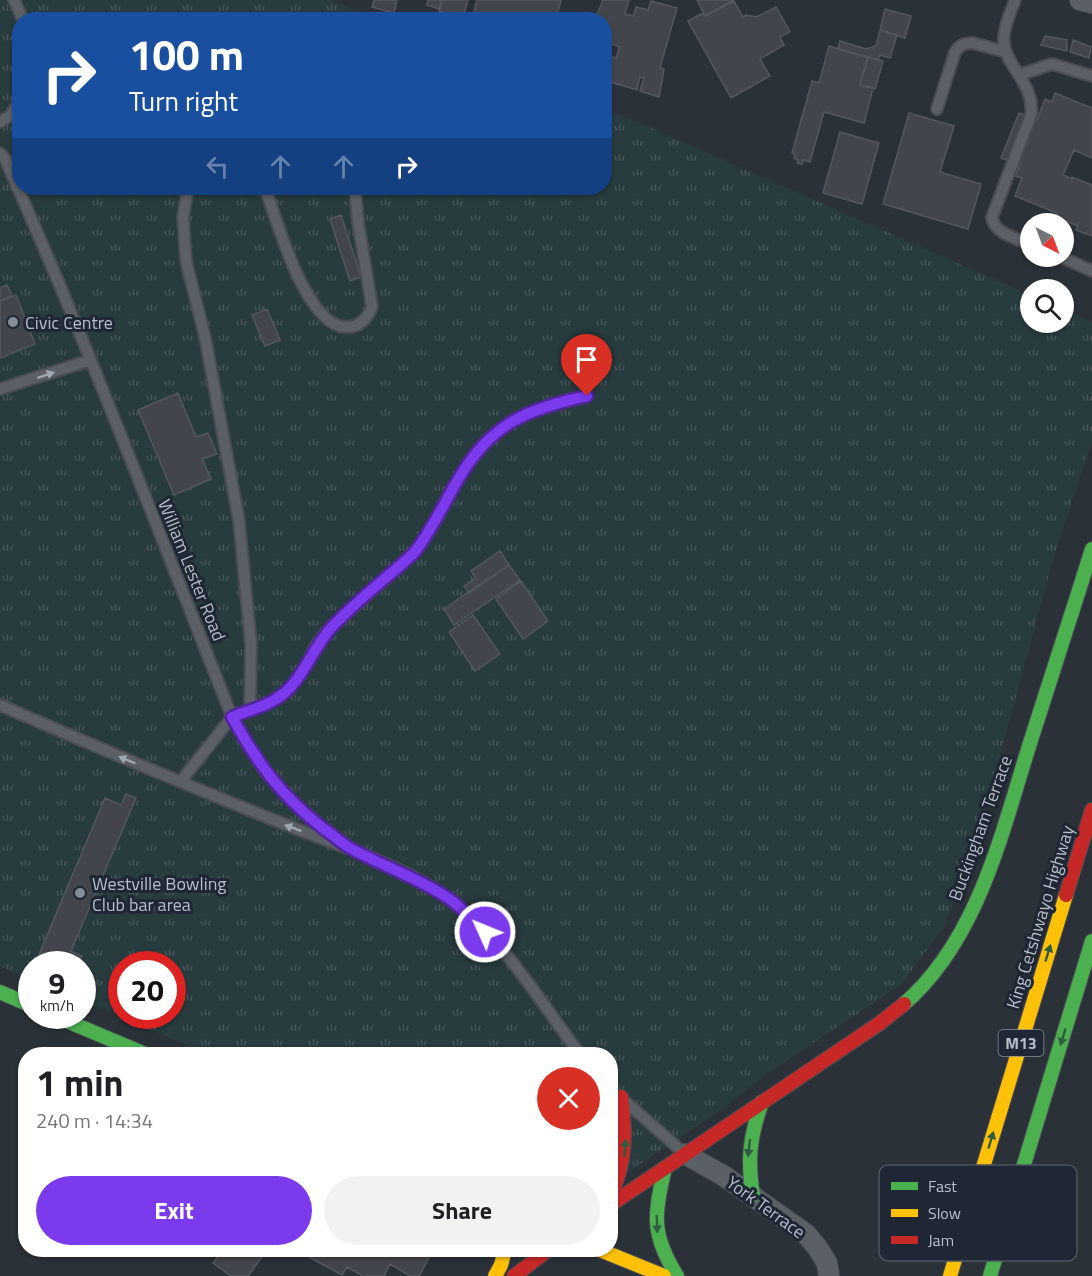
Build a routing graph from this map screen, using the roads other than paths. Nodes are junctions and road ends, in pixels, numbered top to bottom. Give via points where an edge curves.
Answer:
1 (1015, 0) edge
2 (1080, 0) edge
3 (1092, 3) edge
4 (1006, 52) junction
5 (1019, 75) junction
6 (1092, 76) edge
7 (937, 109) dead end
8 (12, 113) edge
9 (0, 122) edge
10 (0, 153) edge
11 (12, 175) edge
12 (21, 195) edge
13 (187, 195) edge
14 (268, 195) edge
15 (356, 195) edge
16 (1020, 240) edge
17 (1074, 263) edge
18 (1092, 271) edge
19 (91, 360) junction
20 (0, 389) edge
21 (587, 396) dead end
22 (1092, 549) edge
23 (0, 705) edge
24 (250, 709) junction
25 (232, 717) junction
26 (181, 781) junction
27 (1092, 810) edge
28 (348, 848) junction
29 (1092, 941) edge
30 (0, 992) edge
31 (18, 999) edge
32 (86, 1029) edge
33 (128, 1047) edge
34 (575, 1047) edge
35 (618, 1095) edge
36 (618, 1102) edge
37 (762, 1102) junction
38 (685, 1154) junction
39 (984, 1165) edge
40 (1024, 1165) edge
41 (665, 1168) junction
42 (618, 1184) edge
43 (753, 1195) junction
44 (618, 1200) edge
45 (504, 1257) edge
46 (539, 1257) edge
47 (617, 1257) edge
48 (955, 1261) edge
49 (995, 1261) edge
50 (495, 1276) edge
51 (514, 1276) edge
52 (664, 1276) edge
53 (676, 1276) edge
54 (829, 1276) edge
55 (950, 1276) edge
56 (990, 1276) edge

1 - 4 lane via 1004,37
2 - 3 street
4 - 5 lane
4 - 7 lane via 973,43 959,47
5 - 6 lane via 1052,64
5 - 16 lane via 1032,99 1031,115 992,217 1000,231
8 - 9 lane
10 - 11 lane, William Lester Road
12 - 19 lane, William Lester Road
13 - 24 lane via 183,218 186,261 205,337 239,521 251,644
14 - 15 lane via 306,292 329,321 352,328 369,316 372,307
17 - 18 lane
20 -> 19 lane
19 - 25 lane, William Lester Road
21 - 24 lane via 533,410 493,436 474,455 414,553 330,628 289,689 267,704
22 - 37 main road, Buckingham Terrace via 994,854 960,932 931,975 903,1006
26 -> 23 lane, William Lester Road
24 - 25 lane
25 - 26 lane
25 - 28 lane, William Lester Road via 254,756 281,790
28 -> 26 lane, William Lester Road
39 -> 27 main road, King Cetshwayo Highway / M13
28 - 34 lane, William Lester Road via 430,887 464,912 513,964
29 -> 40 main road, M13
30 - 31 main road
32 - 33 main road
35 - 38 lane
42 -> 36 main road via 626,1140
37 - 38 main road, Buckingham Terrace
37 -> 43 main road via 749,1147
38 - 41 main road, Buckingham Terrace
38 - 43 street, York Terrace
41 - 44 main road, Buckingham Terrace
41 -> 53 main road via 656,1226 661,1251
43 - 54 street, York Terrace via 806,1234 827,1263
45 - 50 main road
46 - 51 main road
47 - 52 main road
55 -> 48 main road, King Cetshwayo Highway / M13
49 -> 56 main road, M13

